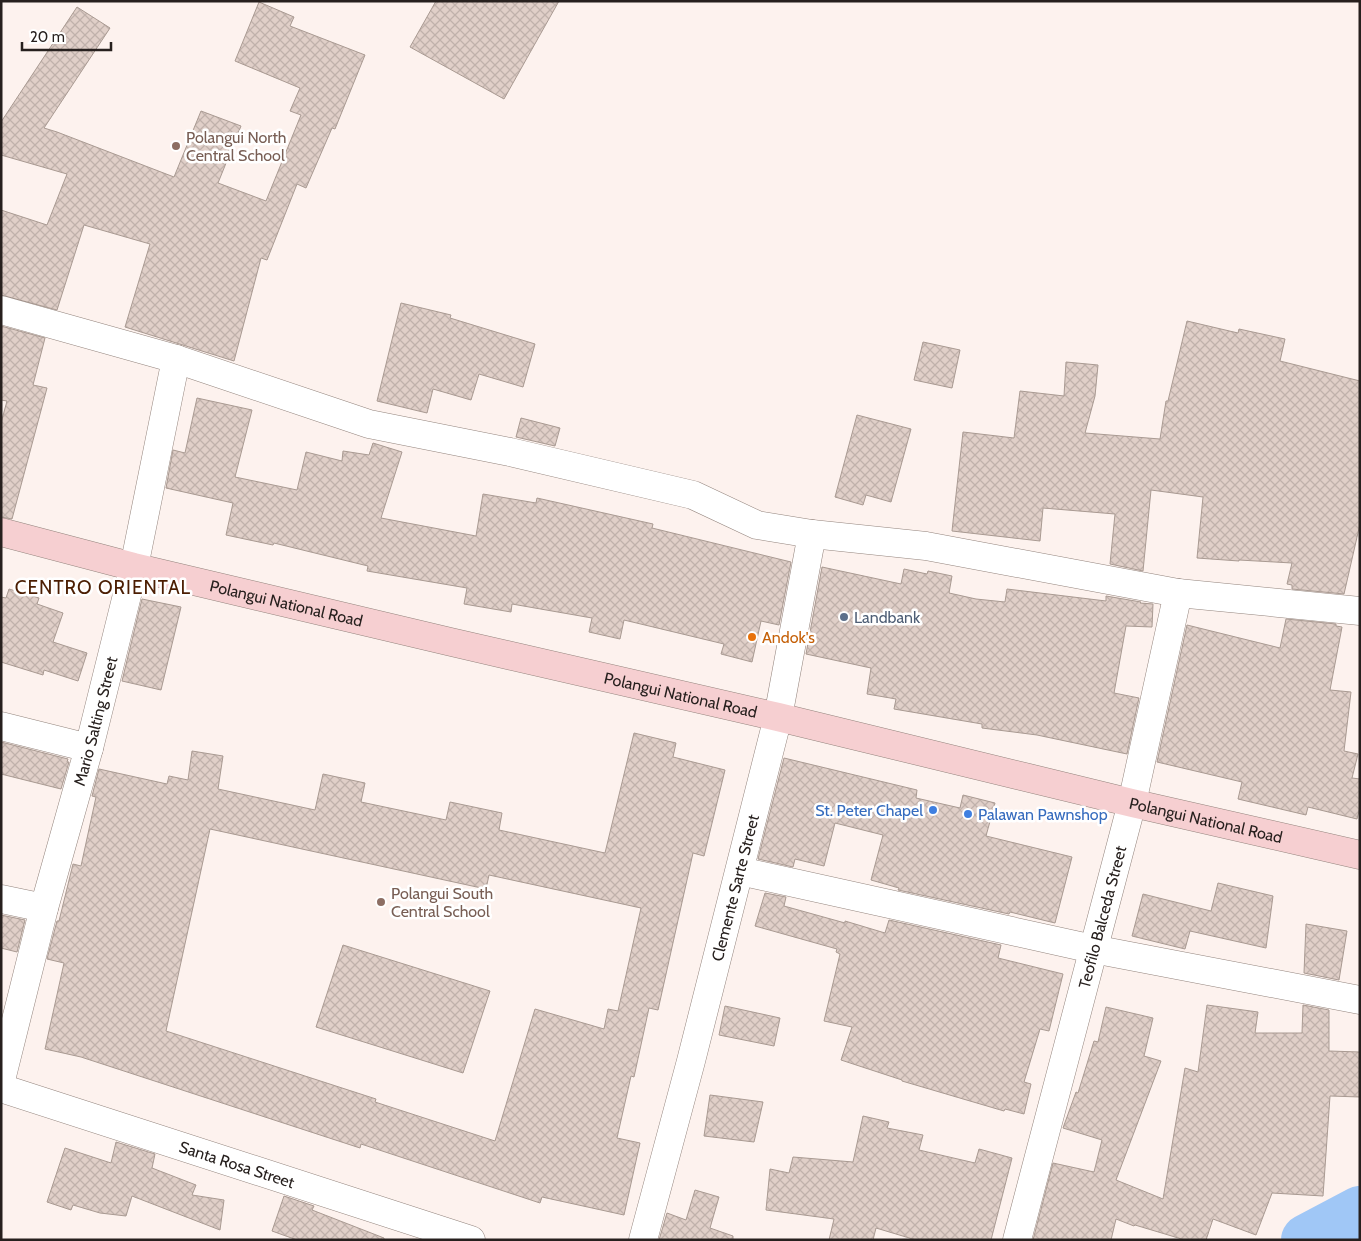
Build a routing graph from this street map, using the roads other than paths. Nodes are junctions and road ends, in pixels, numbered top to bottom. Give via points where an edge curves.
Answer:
1 (1, 310) edge
2 (176, 359) junction
3 (1, 532) edge
4 (812, 534) junction
5 (134, 567) junction
6 (1178, 592) junction
7 (1360, 611) edge
8 (778, 717) junction
9 (1, 726) edge
10 (89, 748) junction
11 (1132, 803) junction
12 (1360, 856) edge
13 (740, 871) junction
14 (1, 899) edge
15 (44, 908) junction
16 (1093, 949) junction
17 (1360, 1000) edge
18 (1, 1080) edge
19 (1, 1088) edge
20 (471, 1240) edge
21 (643, 1240) edge
22 (1017, 1240) edge

1 - 2 street
2 - 4 street via 369,424 510,452 693,495 757,526
2 - 5 street, Mario Salting Street
3 - 5 main road, Polangui National Road
4 - 6 street via 926,546
4 - 8 street, Clemente Sarte Street
5 - 8 main road, Polangui National Road
5 - 10 street, Mario Salting Street
6 - 7 street
6 - 11 street, Teofilo Balceda Street
8 - 11 main road, Polangui National Road
8 - 13 street, Clemente Sarte Street
9 - 10 street
10 - 15 street, Mario Salting Street
11 - 12 main road, Polangui National Road
11 - 16 street, Teofilo Balceda Street
13 - 16 street
13 - 21 street, Clemente Sarte Street
14 - 15 street
15 - 18 street, Mario Salting Street
16 - 17 street
16 - 22 street, Teofilo Balceda Street
19 - 20 street, Santa Rosa Street

